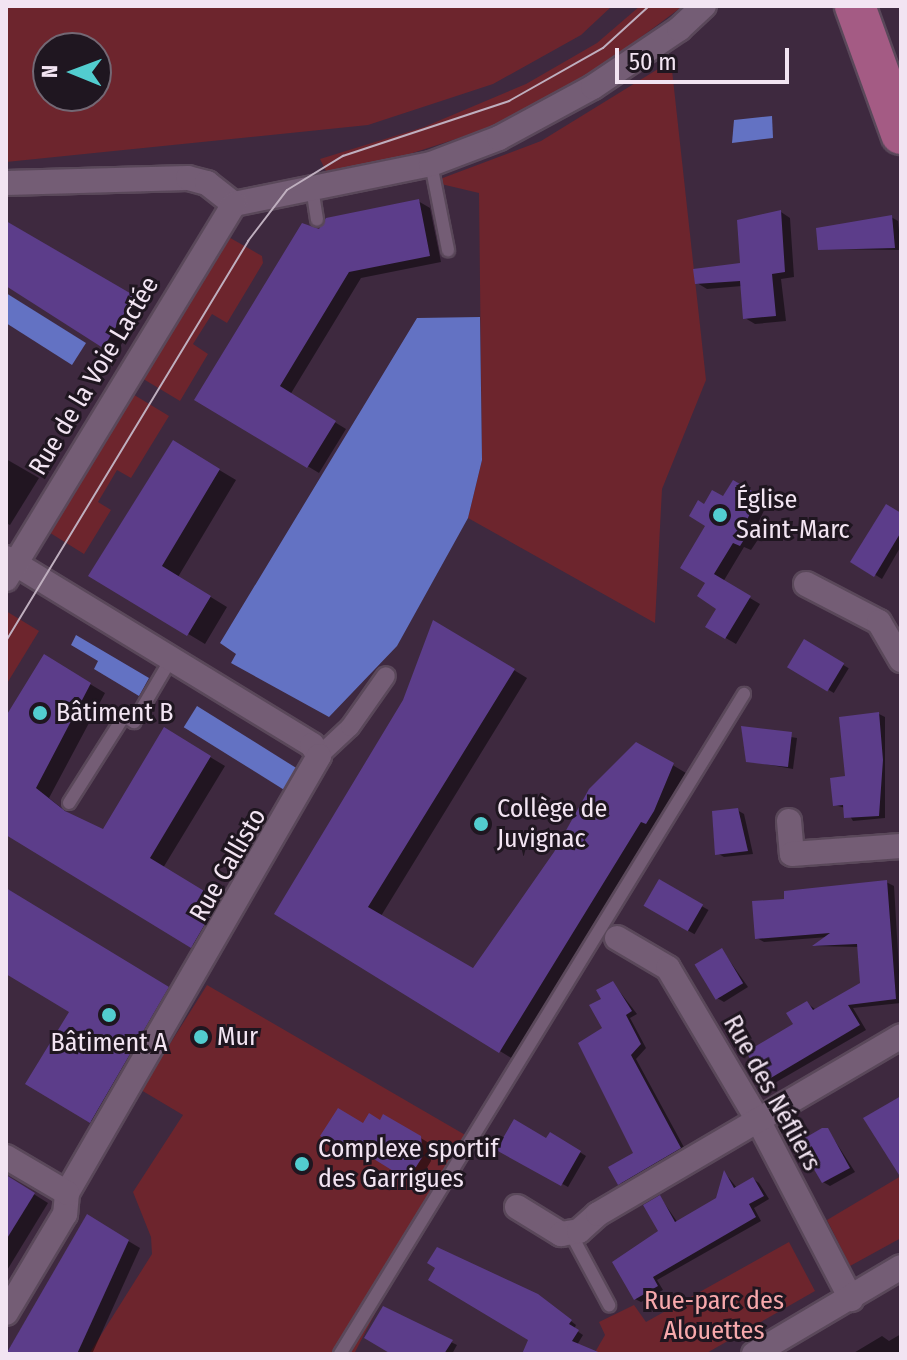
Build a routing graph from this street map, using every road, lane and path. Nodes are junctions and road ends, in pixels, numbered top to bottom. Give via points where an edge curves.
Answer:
1 (704, 6) edge
2 (855, 6) edge
3 (874, 6) edge
4 (901, 82) edge
5 (901, 134) edge
6 (431, 164) junction
7 (6, 183) edge
8 (312, 188) junction
9 (234, 204) junction
10 (317, 220) dead end
11 (448, 250) dead end
12 (9, 567) edge
13 (806, 584) dead end
14 (901, 660) edge
15 (170, 661) junction
16 (386, 676) dead end
17 (744, 694) dead end
18 (319, 756) junction
19 (69, 803) dead end
20 (789, 821) dead end
21 (901, 846) edge
22 (617, 938) dead end
23 (901, 1036) edge
24 (758, 1120) junction
25 (6, 1157) edge
26 (67, 1193) junction
27 (517, 1207) dead end
28 (571, 1234) junction
29 (901, 1267) edge
30 (851, 1299) junction
31 (609, 1305) dead end
32 (6, 1313) edge
33 (340, 1354) edge
34 (754, 1354) edge

1 - 6 street via 659,44 557,110
2 - 5 main road
3 - 4 main road
6 - 8 street
6 - 11 lane
7 - 9 street via 177,177 207,183
8 - 9 street
8 - 10 lane
9 - 12 street, Rue de la Voie Lactée
12 - 15 street
13 - 14 street via 879,622
15 - 18 street via 312,745
15 - 19 lane via 134,722 124,716
16 - 18 street via 350,727
17 - 33 lane
18 - 26 street, Rue Callisto
20 - 21 street via 792,854
22 - 24 street, Rue des Néfliers via 668,968
23 - 24 street
24 - 28 street
24 - 30 street, Rue des Néfliers
25 - 26 street
26 - 32 street, Rue Callisto via 65,1214
27 - 28 street
28 - 31 lane
29 - 30 street
30 - 34 street

